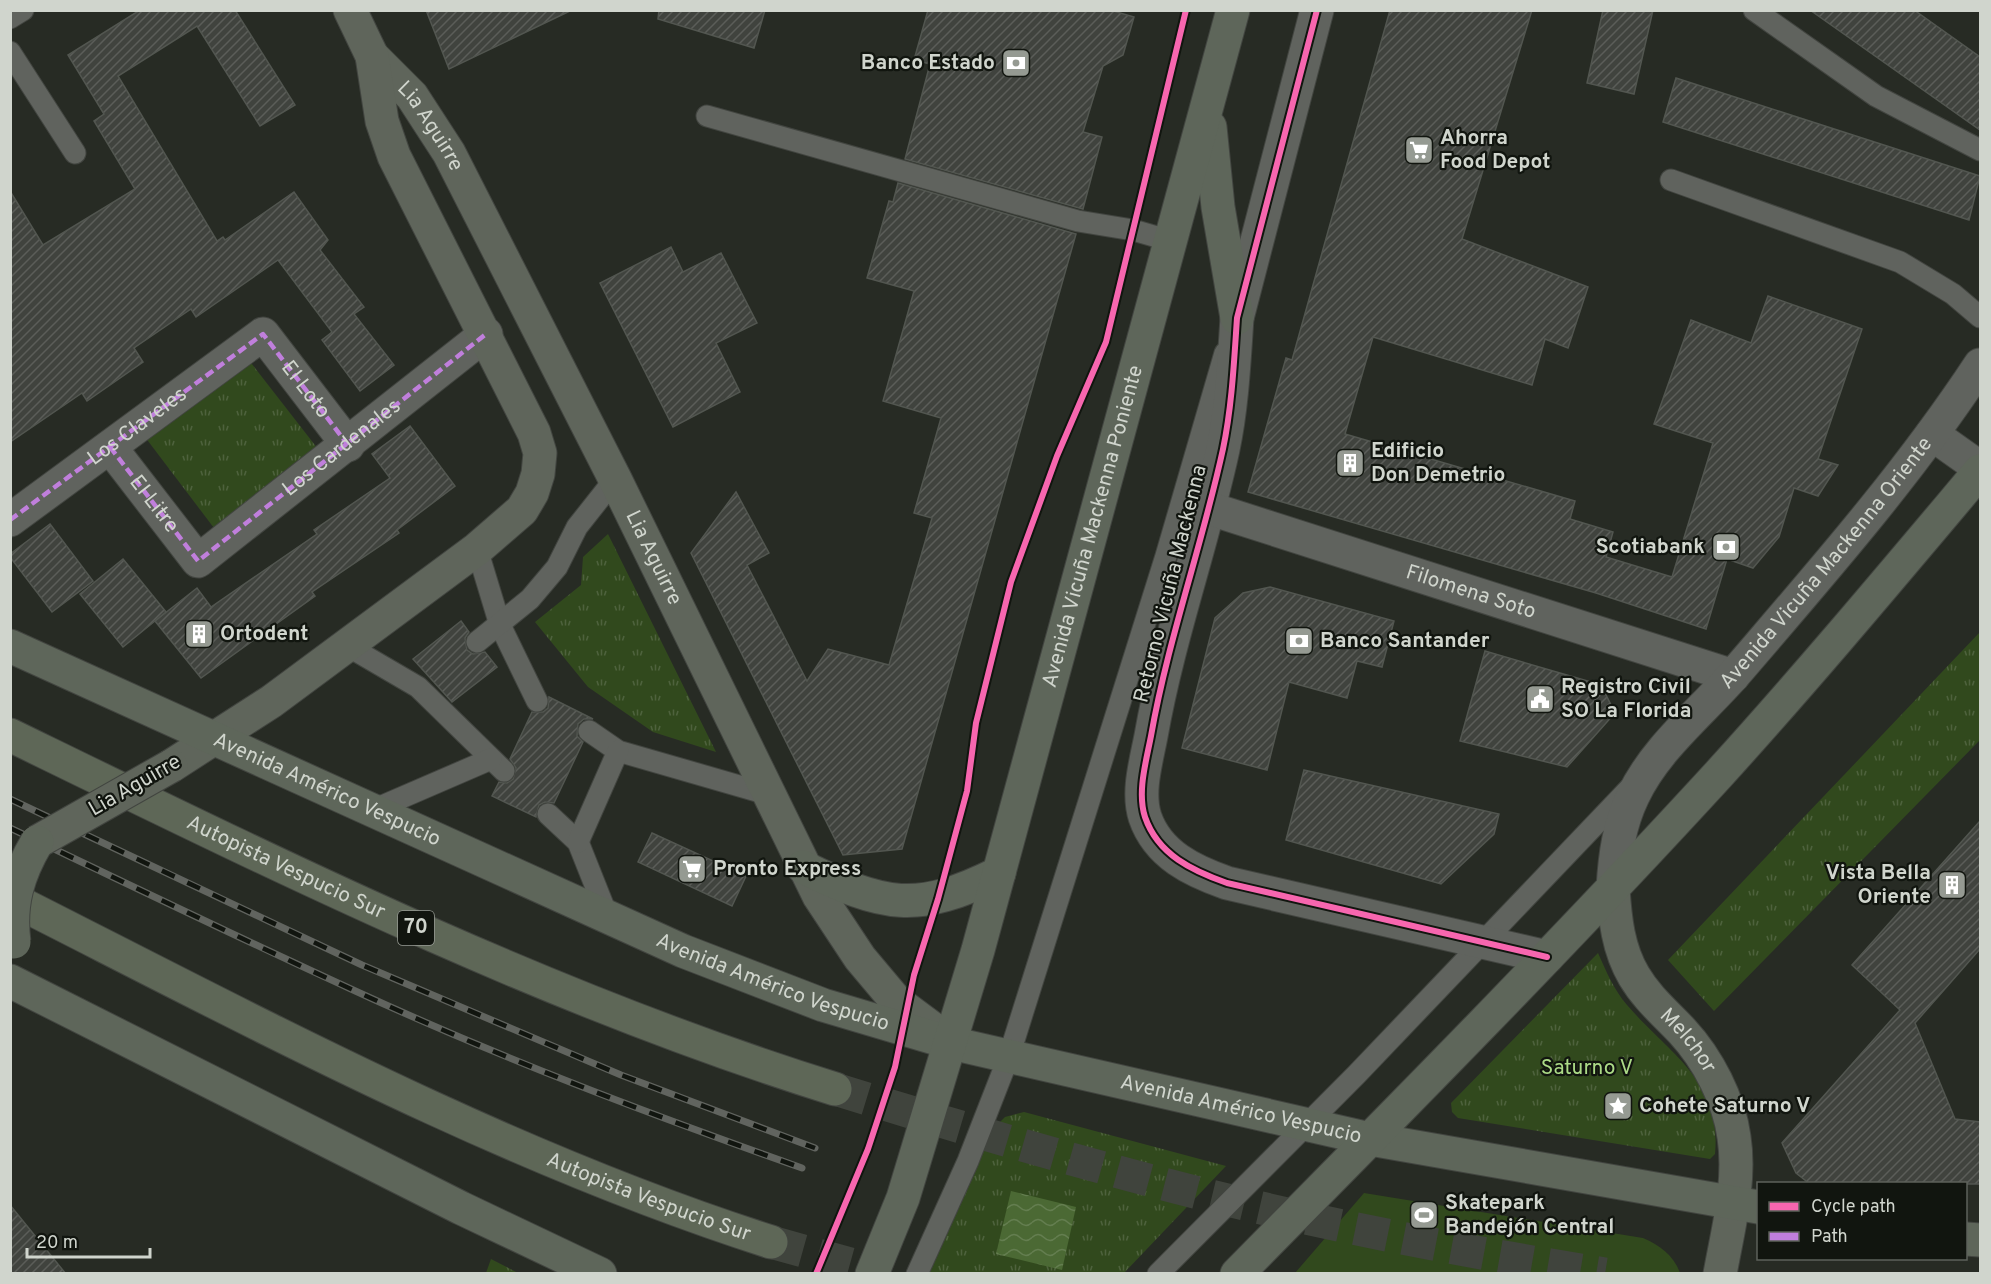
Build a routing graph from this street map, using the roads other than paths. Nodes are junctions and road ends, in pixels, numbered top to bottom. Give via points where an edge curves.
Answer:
1 (23, 10) edge
2 (350, 10) edge
3 (1233, 10) edge
4 (1317, 10) edge
5 (1754, 10) edge
6 (10, 18) edge
7 (10, 52) edge
8 (372, 56) junction
9 (1208, 104) junction
10 (707, 116) dead end
11 (1980, 150) edge
12 (75, 153) dead end
13 (1671, 180) dead end
14 (1170, 241) junction
15 (1980, 317) edge
16 (1237, 318) junction
17 (263, 334) joint
18 (486, 334) junction
19 (1980, 365) edge
20 (1932, 434) junction
21 (348, 445) junction
22 (110, 447) junction
23 (1980, 469) edge
24 (615, 479) junction
25 (1208, 508) junction
26 (10, 520) edge
27 (477, 549) junction
28 (198, 561) joint
29 (500, 625) junction
30 (477, 642) dead end
31 (345, 645) junction
32 (10, 646) edge
33 (1733, 676) junction
34 (537, 701) dead end
35 (589, 731) dead end
36 (10, 735) edge
37 (216, 738) junction
38 (618, 751) junction
39 (1655, 762) junction
40 (767, 794) junction
41 (373, 810) junction
42 (548, 814) dead end
43 (578, 842) junction
44 (24, 850) edge
45 (803, 867) junction
46 (999, 873) junction
47 (1613, 888) junction
48 (10, 898) edge
49 (608, 915) junction
50 (1481, 942) junction
51 (1547, 957) junction
52 (18, 985) edge
53 (951, 1043) junction
54 (1009, 1056) junction
55 (835, 1089) tunnel mouth
56 (1306, 1125) junction
57 (1371, 1139) junction
58 (1745, 1204) edge
59 (771, 1242) tunnel mouth
60 (600, 1273) edge
61 (872, 1274) edge
62 (917, 1274) edge
63 (1158, 1274) edge
64 (1238, 1274) edge
65 (1720, 1274) edge

1 - 6 lane
2 - 8 main road, Lia Aguirre
3 - 9 main road, Avenida Vicuña Mackenna Poniente
4 - 16 street
5 - 11 lane via 1876,96
7 - 12 lane
8 - 18 main road, Lia Aguirre via 382,121 394,156
8 - 24 main road, Lia Aguirre via 394,75 432,123
9 - 14 main road, Avenida Vicuña Mackenna Poniente
9 - 16 main road via 1218,207
10 - 14 lane via 1078,221
13 - 15 lane via 1900,262 1953,294
14 - 46 main road, Avenida Vicuña Mackenna Poniente
16 - 25 street, Retorno Vicuña Mackenna via 1229,412
16 - 54 lane
17 - 21 street, El Loto
17 - 22 street, Los Claveles
18 - 21 street, Los Cardenales
18 - 27 main road, Lia Aguirre via 522,404 540,453 538,474 522,510
19 - 20 street, Avenida Vicuña Mackenna Oriente
20 - 23 street
20 - 33 street, Avenida Vicuña Mackenna Oriente
21 - 28 street, Los Cardenales
22 - 26 street, Los Claveles
22 - 28 street, El Litre
23 - 47 main road via 1815,666
24 - 29 lane via 577,527 557,567 530,599
24 - 40 main road, Lia Aguirre
25 - 33 street, Filomena Soto
25 - 50 street, Retorno Vicuña Mackenna via 1161,677 1144,774 1143,806 1155,837 1187,866 1227,883
27 - 29 lane
27 - 31 main road, Lia Aguirre
29 - 30 lane
29 - 34 lane
31 - 37 main road, Lia Aguirre
31 - 41 lane via 423,683 498,765
32 - 37 main road, Avenida Américo Vespucio
33 - 39 street, Avenida Vicuña Mackenna Oriente
35 - 38 lane
36 - 55 highway, Autopista Vespucio Sur / 70 via 249,851 501,965 703,1046
37 - 41 main road, Avenida Américo Vespucio
37 - 44 main road, Lia Aguirre, bridge
38 - 40 lane
38 - 43 lane
39 - 47 street, Avenida Vicuña Mackenna Oriente via 1634,795 1622,825
39 - 50 lane
40 - 45 main road, Lia Aguirre
41 - 49 main road, Avenida Américo Vespucio
42 - 43 lane
43 - 49 lane
44 - 52 main road, bridge via 12,909
45 - 46 main road via 849,889 905,901 946,897
45 - 53 main road, Lia Aguirre via 860,958 897,1002
46 - 53 main road, Avenida Vicuña Mackenna Poniente
47 - 51 main road
47 - 58 main road, Melchor via 1619,938 1633,975 1704,1059 1723,1097
48 - 59 highway, Autopista Vespucio Sur via 372,1080 504,1140 636,1196
49 - 53 main road, Avenida Américo Vespucio via 683,951 823,1005
50 - 51 street, Retorno Vicuña Mackenna
50 - 56 lane
51 - 57 main road
52 - 60 main road via 461,1209
53 - 54 main road, Avenida Américo Vespucio
53 - 61 main road, Avenida Vicuña Mackenna Poniente via 903,1198
54 - 56 main road, Avenida Américo Vespucio
54 - 62 lane via 968,1161
56 - 57 main road, Avenida Américo Vespucio
56 - 63 lane
57 - 58 main road, Avenida Américo Vespucio
57 - 64 main road
58 - 65 main road, Melchor

